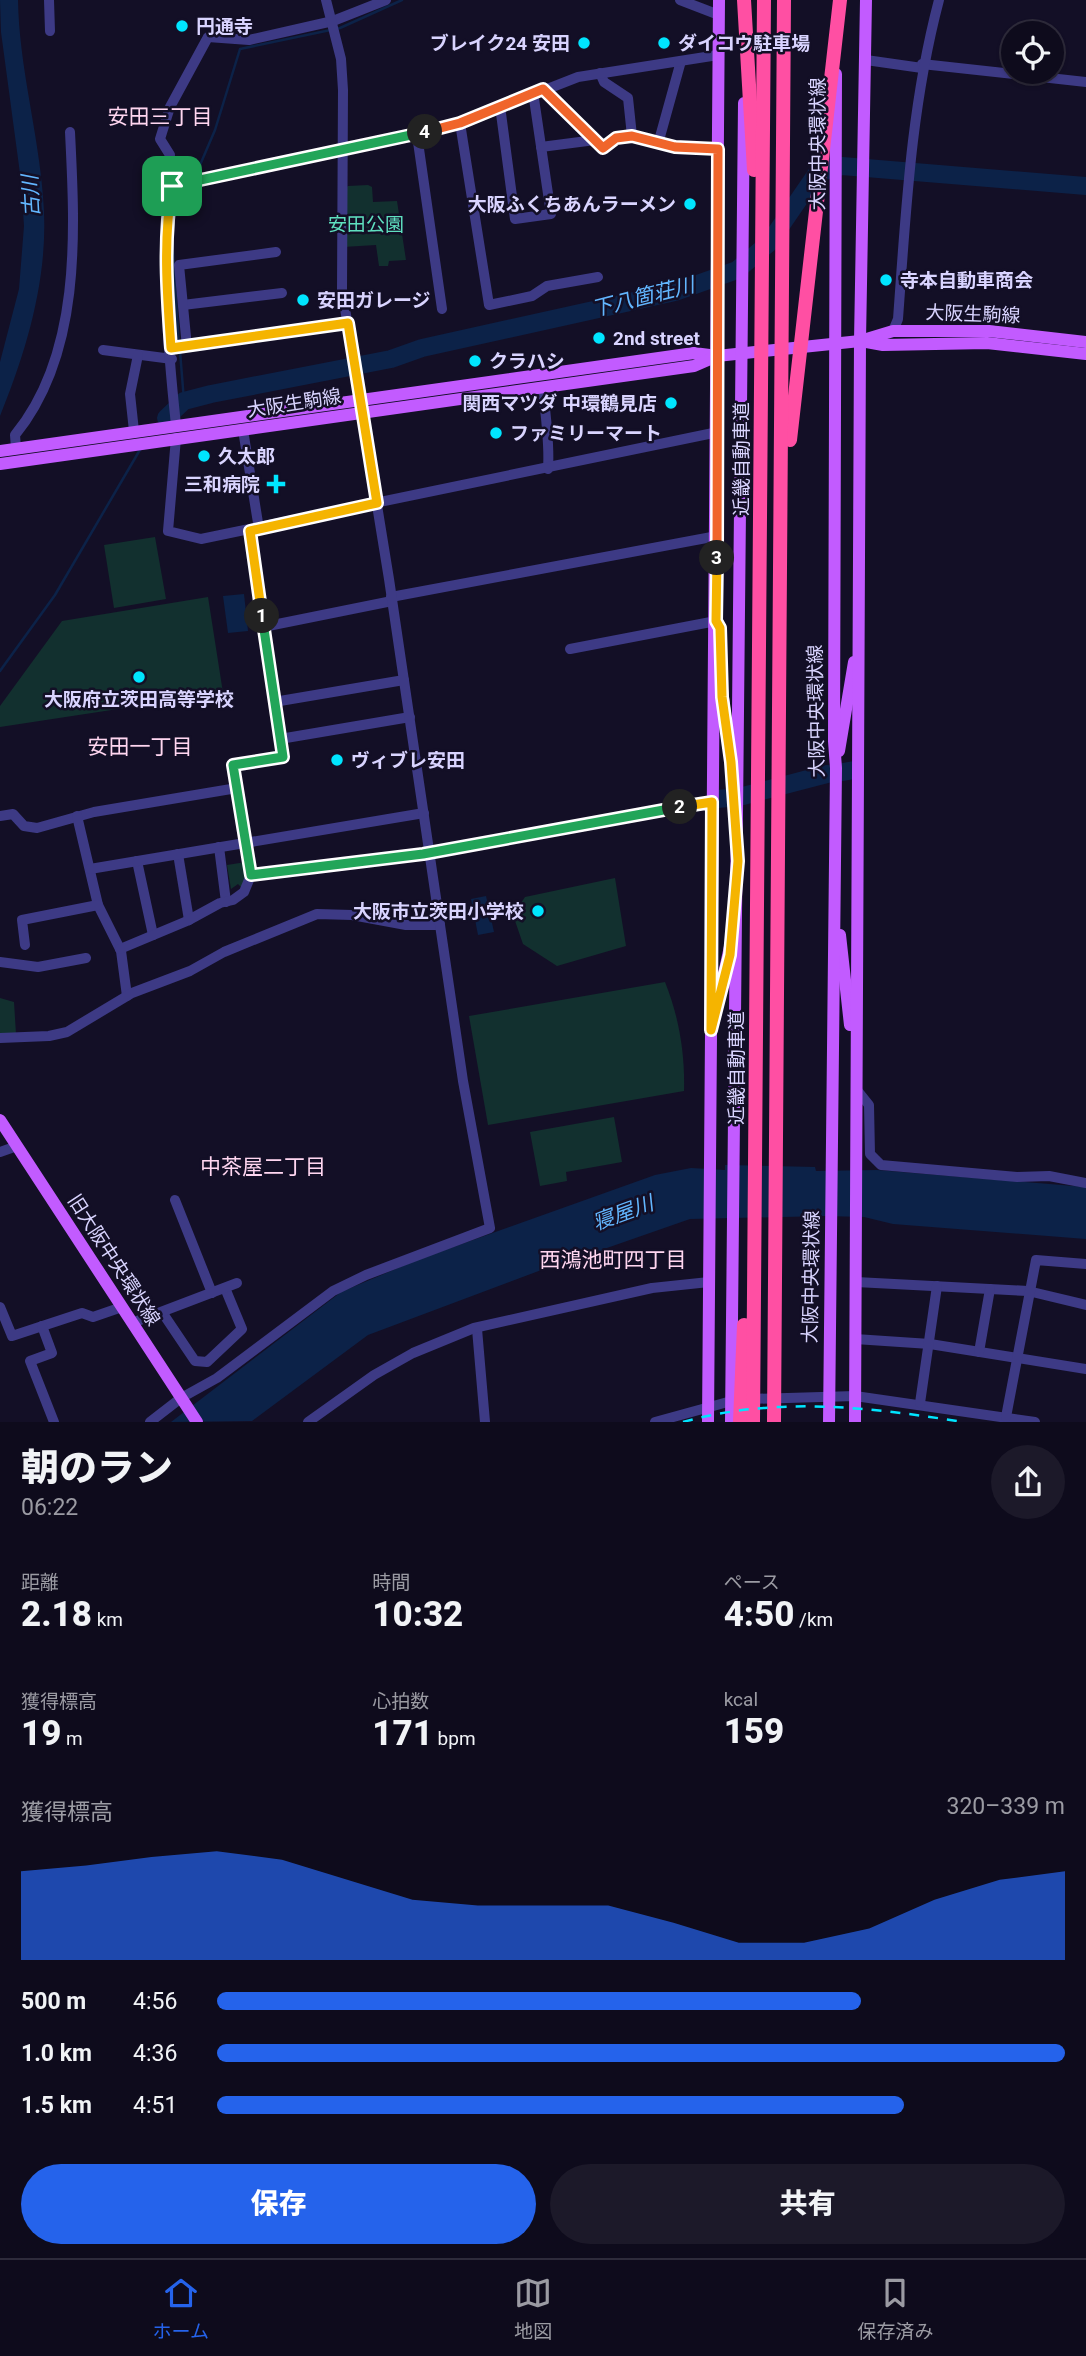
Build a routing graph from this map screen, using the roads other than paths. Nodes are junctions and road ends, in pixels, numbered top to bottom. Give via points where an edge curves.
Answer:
1 (49, 0) edge
2 (326, 0) edge
3 (386, 0) edge
4 (680, 0) edge
5 (719, 0) edge
6 (744, 0) edge
7 (764, 0) edge
8 (866, 0) edge
9 (940, 0) edge
10 (785, 2) edge
11 (837, 2) edge
12 (719, 15) junction
13 (333, 22) junction
14 (50, 30) dead end
15 (718, 55) junction
16 (866, 60) junction
17 (681, 61) junction
18 (922, 66) junction
19 (600, 74) junction
20 (1086, 82) edge
21 (538, 90) junction
22 (500, 106) junction
23 (460, 123) junction
24 (69, 132) dead end
25 (416, 135) junction
26 (632, 136) junction
27 (595, 140) junction
28 (658, 144) junction
29 (541, 147) junction
30 (342, 149) junction
31 (718, 149) junction
32 (172, 186) junction
33 (762, 237) junction
34 (276, 252) dead end
35 (598, 277) dead end
36 (282, 293) dead end
37 (183, 305) junction
38 (442, 309) dead end
39 (348, 323) junction
40 (893, 331) junction
41 (860, 341) junction
42 (1086, 342) edge
43 (179, 347) junction
44 (103, 349) dead end
45 (1086, 354) edge
46 (138, 355) junction
47 (717, 356) junction
48 (172, 359) junction
49 (543, 387) junction
50 (362, 406) junction
51 (175, 425) junction
52 (243, 430) junction
53 (138, 431) junction
54 (718, 432) junction
55 (16, 448) junction
56 (0, 451) edge
57 (0, 464) edge
58 (548, 468) junction
59 (377, 503) junction
60 (255, 530) junction
61 (717, 536) junction
62 (392, 599) junction
63 (716, 621) junction
64 (263, 627) junction
65 (861, 631) junction
66 (570, 649) dead end
67 (779, 676) junction
68 (404, 680) junction
69 (274, 702) junction
70 (410, 716) junction
71 (280, 739) junction
72 (836, 768) junction
73 (237, 788) junction
74 (712, 802) junction
75 (424, 813) junction
76 (0, 816) edge
77 (77, 816) junction
78 (245, 843) junction
79 (219, 847) junction
80 (430, 852) junction
81 (178, 854) junction
82 (137, 861) junction
83 (738, 861) junction
84 (90, 869) junction
85 (251, 875) junction
86 (226, 902) junction
87 (835, 904) junction
88 (98, 905) junction
89 (189, 920) junction
90 (440, 925) junction
91 (153, 935) junction
92 (25, 945) dead end
93 (120, 949) junction
94 (86, 958) dead end
95 (0, 962) edge
96 (127, 996) junction
97 (711, 1030) junction
98 (0, 1038) edge
99 (857, 1090) junction
100 (857, 1109) junction
101 (0, 1120) edge
102 (755, 1124) junction
103 (17, 1146) junction
104 (0, 1152) edge
105 (1086, 1183) edge
106 (175, 1200) dead end
107 (1086, 1264) edge
108 (709, 1282) junction
109 (856, 1282) junction
110 (237, 1283) dead end
111 (937, 1286) junction
112 (225, 1288) junction
113 (990, 1289) junction
114 (1028, 1291) junction
115 (212, 1293) junction
116 (1086, 1305) edge
117 (0, 1307) edge
118 (122, 1307) junction
119 (162, 1312) junction
120 (132, 1323) junction
121 (43, 1326) junction
122 (477, 1329) junction
123 (855, 1339) junction
124 (930, 1343) junction
125 (979, 1352) junction
126 (1017, 1358) junction
127 (1086, 1368) edge
128 (829, 1396) junction
129 (855, 1396) junction
130 (732, 1400) junction
131 (184, 1402) junction
132 (920, 1403) junction
133 (708, 1405) junction
134 (1006, 1417) junction
135 (54, 1422) edge
136 (150, 1422) edge
137 (197, 1422) edge
138 (308, 1422) edge
139 (485, 1422) edge
140 (655, 1422) edge
141 (708, 1422) edge
142 (732, 1422) edge
143 (740, 1422) edge
144 (752, 1422) edge
145 (774, 1422) edge
146 (829, 1422) edge
147 (855, 1422) edge
148 (1035, 1422) edge

1 - 14 street
2 - 13 street
3 - 13 street
4 - 12 street
5 - 12 main road
6 - 33 highway
6 - 83 main road
7 - 33 highway, 近畿自動車道
8 - 16 main road
9 - 18 street
10 - 67 highway, 近畿自動車道
11 - 67 highway via 794,385
11 - 72 main road, 大阪中央環状線
12 - 15 main road
13 - 30 street via 343,90
13 - 32 street via 249,40 208,37 170,107 160,139 170,155
15 - 17 street
15 - 31 main road
16 - 18 street
16 - 41 main road
17 - 19 street
17 - 28 street
18 - 20 street
18 - 40 street via 909,164 898,319
19 - 21 street
19 - 26 street via 628,98
21 - 22 street
21 - 27 street
21 - 29 street
22 - 23 street
22 - 29 street via 515,219 551,214
23 - 25 street
23 - 35 street via 489,305 532,296 547,286
24 - 55 street via 72,261 66,310 47,380 34,412 15,435
25 - 30 street
25 - 38 street
26 - 27 street via 616,138 603,148
26 - 28 street
27 - 29 street
28 - 31 street
30 - 32 street
30 - 39 street via 340,271
31 - 47 main road
32 - 43 street via 166,274
33 - 102 highway, 近畿自動車道
34 - 37 street via 179,265
36 - 37 street
37 - 43 street
39 - 43 street
39 - 50 street
40 - 41 main road, 大阪生駒線
40 - 42 main road, 大阪生駒線 via 989,331
41 - 45 main road, 大阪生駒線 via 883,345 987,343
41 - 47 main road, 大阪生駒線
41 - 65 main road
43 - 48 street
44 - 46 street
46 - 48 street
46 - 53 street via 130,394
47 - 49 main road, 大阪生駒線 via 694,366
47 - 50 main road, 大阪生駒線 via 694,353
47 - 54 main road
48 - 51 street
49 - 50 main road, 大阪生駒線
49 - 58 street via 550,440
50 - 51 main road, 大阪生駒線
50 - 52 main road, 大阪生駒線
50 - 59 street
51 - 52 main road, 大阪生駒線
51 - 53 main road, 大阪生駒線
51 - 57 main road, 大阪生駒線 via 159,440
51 - 60 street via 168,531 201,539
52 - 60 street
53 - 55 main road, 大阪生駒線
54 - 58 street
54 - 61 main road
55 - 56 main road, 大阪生駒線
58 - 59 street
59 - 60 street
59 - 62 street
60 - 64 street
61 - 62 street
61 - 63 main road
62 - 64 street
62 - 68 street
63 - 66 street
63 - 74 main road
63 - 83 main road
64 - 69 street
65 - 72 main road
65 - 99 main road
67 - 145 highway, 近畿自動車道
68 - 69 street
68 - 70 street
69 - 71 street
70 - 71 street
70 - 75 street
71 - 73 street via 283,757 233,765
72 - 87 main road, 大阪中央環状線
73 - 77 street
73 - 78 street
74 - 80 street
74 - 97 main road
75 - 78 street
75 - 80 street
76 - 77 street via 13,814 24,826 34,828
77 - 84 street
78 - 79 street
78 - 85 street
79 - 81 street
79 - 86 street
80 - 85 street
80 - 90 street
81 - 82 street
81 - 89 street
82 - 84 street
82 - 91 street
83 - 97 main road via 730,955
83 - 130 main road
84 - 88 street
85 - 86 street via 244,892
86 - 89 street
87 - 100 main road
87 - 128 main road, 大阪中央環状線
88 - 92 street via 22,920
88 - 93 street
89 - 91 street
90 - 96 street via 317,914
90 - 131 street via 490,1228 340,1287
91 - 93 street
93 - 96 street
94 - 95 street via 38,967
96 - 98 street via 66,1032
97 - 108 main road
99 - 100 main road
99 - 105 street via 869,1105 870,1154 881,1165 1049,1176
100 - 109 main road
101 - 103 main road, 旧大阪中央環状線
102 - 143 highway
102 - 144 highway, 近畿自動車道
103 - 104 street
103 - 118 main road, 旧大阪中央環状線
106 - 115 street
107 - 114 street via 1036,1260
108 - 122 street via 652,1288
108 - 133 main road
109 - 111 street
109 - 123 main road
110 - 112 street
111 - 113 street
111 - 124 street
112 - 115 street
112 - 119 street via 242,1329 207,1362 195,1361
113 - 114 street
113 - 125 street
114 - 116 street
114 - 126 street
115 - 119 street
117 - 121 street via 12,1336
118 - 120 main road, 旧大阪中央環状線
118 - 121 street via 93,1317 82,1313
119 - 120 street
120 - 131 main road, 旧大阪中央環状線
121 - 135 street via 52,1353 30,1361
122 - 138 street via 413,1353
122 - 139 street
123 - 124 street
123 - 129 main road
124 - 125 street
124 - 132 street
125 - 126 street
126 - 127 street
126 - 134 street
128 - 129 street
128 - 130 street
128 - 146 main road, 大阪中央環状線
129 - 132 street
129 - 147 main road
130 - 133 street
130 - 142 main road
131 - 136 street
131 - 137 main road, 旧大阪中央環状線
132 - 134 street
133 - 140 street
133 - 141 main road
134 - 148 street

